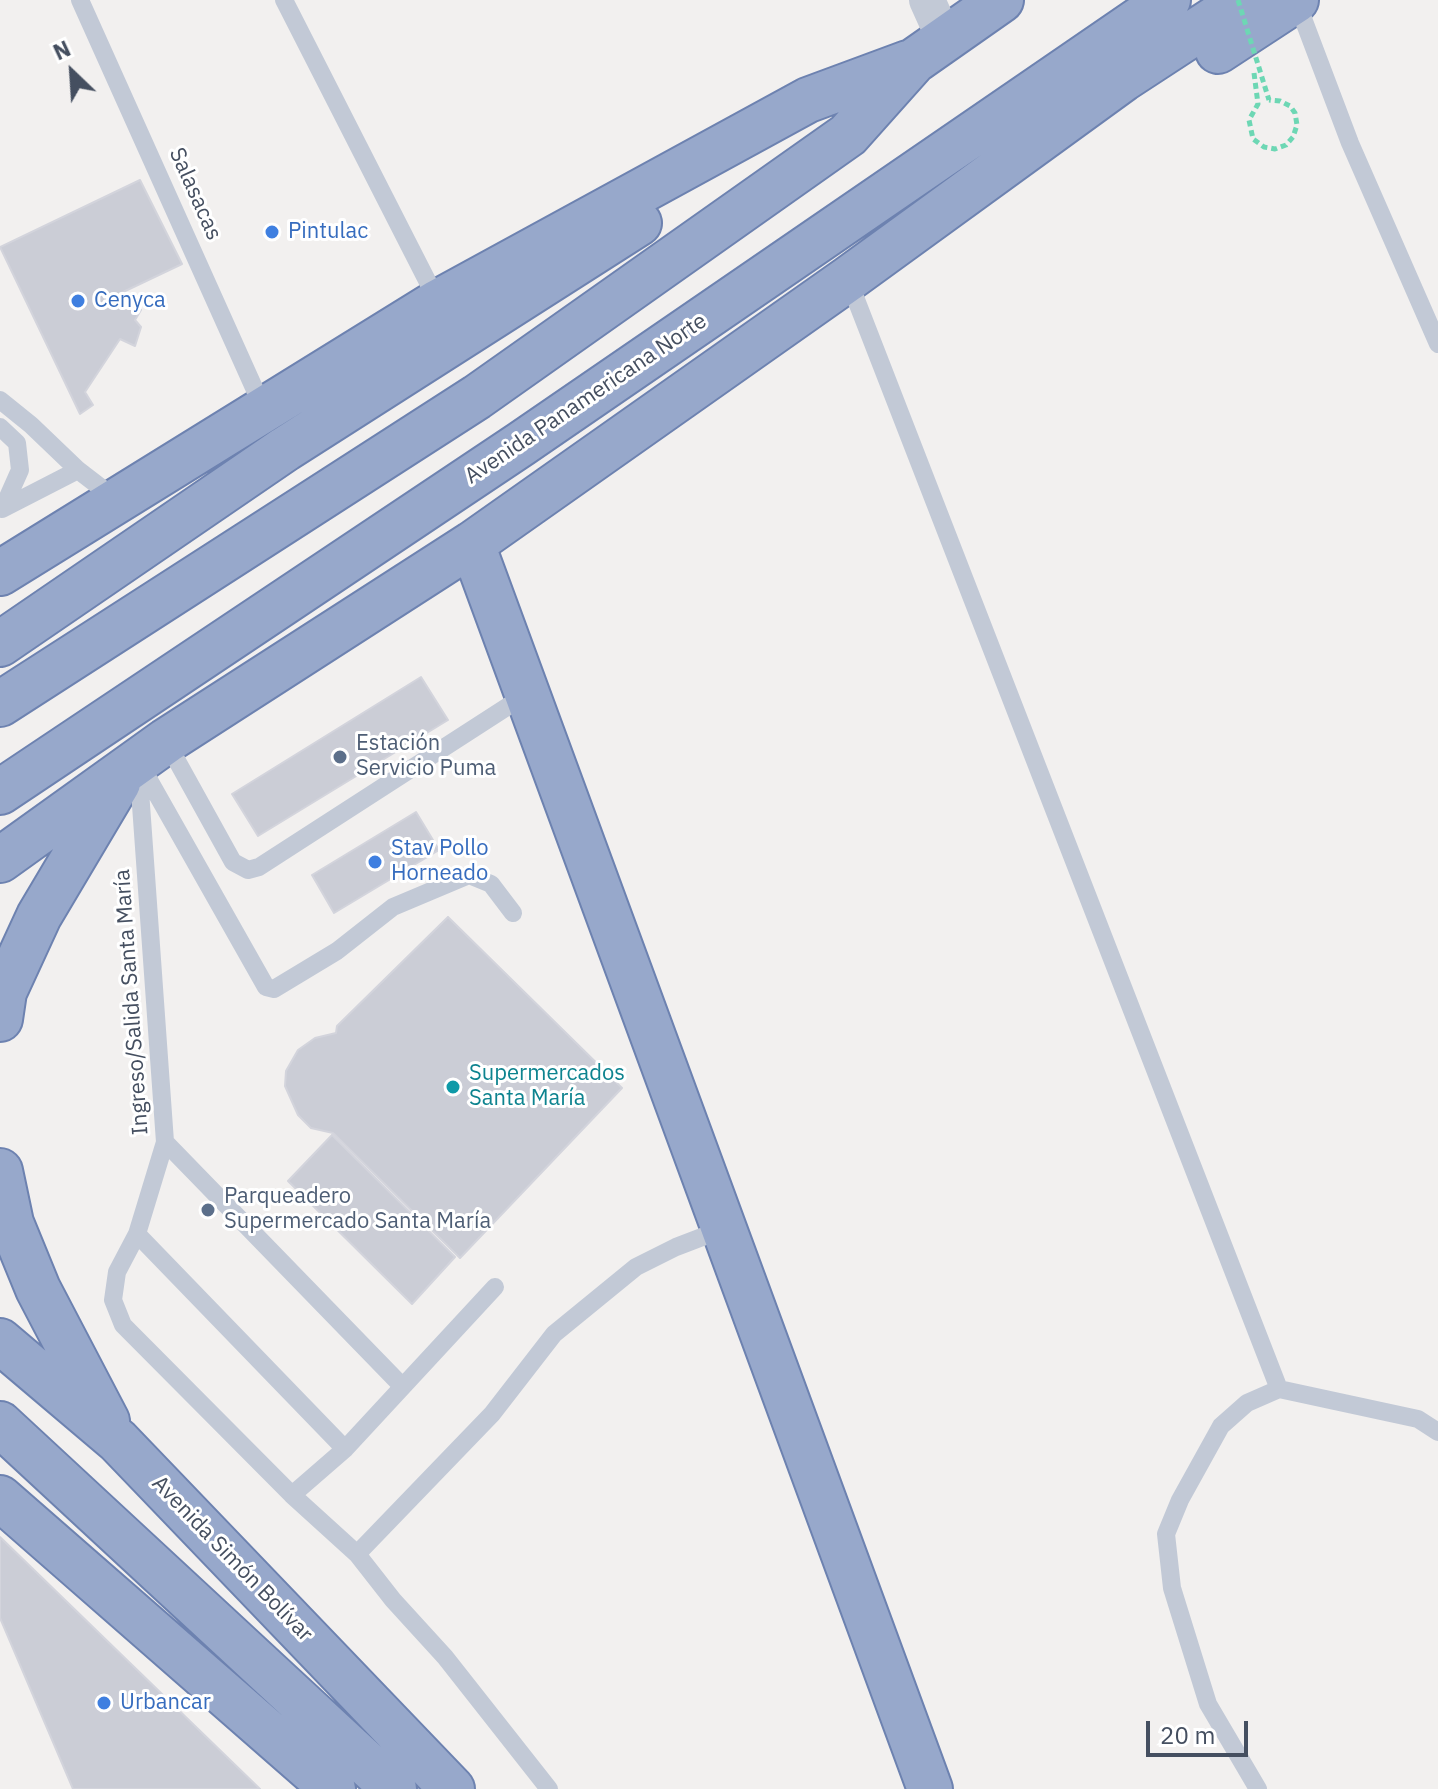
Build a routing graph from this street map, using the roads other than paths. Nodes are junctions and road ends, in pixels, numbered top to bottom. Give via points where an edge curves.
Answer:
1 (80, 0) edge
2 (284, 0) edge
3 (927, 0) edge
4 (1001, 0) edge
5 (1168, 0) edge
6 (1241, 0) edge
7 (1296, 0) edge
8 (930, 50) junction
9 (808, 100) junction
10 (848, 279) junction
11 (438, 302) junction
12 (1438, 344) edge
13 (0, 400) edge
14 (264, 410) junction
15 (0, 427) edge
16 (78, 470) junction
17 (119, 502) junction
18 (2, 509) edge
19 (472, 544) junction
20 (0, 573) edge
21 (0, 644) edge
22 (529, 692) junction
23 (0, 704) edge
24 (144, 756) junction
25 (0, 792) edge
26 (0, 860) edge
27 (513, 913) dead end
28 (0, 1019) edge
29 (165, 1142) junction
30 (0, 1171) edge
31 (724, 1229) junction
32 (137, 1234) junction
33 (495, 1287) dead end
34 (0, 1341) edge
35 (402, 1386) junction
36 (1279, 1389) junction
37 (0, 1424) edge
38 (1438, 1432) edge
39 (118, 1441) junction
40 (345, 1449) junction
41 (292, 1495) junction
42 (0, 1498) edge
43 (357, 1554) junction
44 (322, 1785) edge
45 (394, 1789) edge
46 (452, 1789) edge
47 (549, 1789) edge
48 (930, 1789) edge
49 (1258, 1789) edge

1 - 14 lane, Salasacas
2 - 11 lane
3 - 8 street
4 - 8 highway
5 - 25 highway, Avenida Panamericana Norte via 521,444
6 - 10 highway
7 - 10 highway
7 - 12 lane via 1350,143
8 - 9 highway
8 - 23 highway via 848,135 477,397
9 - 11 highway
9 - 21 highway via 720,171 285,449
10 - 19 highway
10 - 36 lane
11 - 14 highway
13 - 16 lane
14 - 17 highway
15 - 18 lane via 17,443 20,470
16 - 17 lane
16 - 18 lane
17 - 20 highway
19 - 22 highway
19 - 24 highway
22 - 24 lane via 248,870 233,862
22 - 31 highway
24 - 26 highway
24 - 27 lane via 266,987 274,989 337,951 393,907 469,875 491,884
24 - 28 highway via 39,916 4,992
24 - 29 lane, Ingreso/Salida Santa María
29 - 32 lane
29 - 35 lane, Ingreso/Salida Santa María
30 - 39 highway via 11,1223 38,1289
31 - 43 lane via 636,1267 554,1334 492,1414
31 - 48 highway
32 - 40 lane
32 - 41 lane via 117,1272 113,1300 123,1325
33 - 35 lane
34 - 39 highway, Avenida Simón Bolívar
35 - 40 lane
36 - 38 lane via 1418,1419
36 - 49 lane via 1247,1403 1221,1426 1166,1534 1172,1588 1208,1704
37 - 45 highway
39 - 46 highway, Avenida Simón Bolívar
40 - 41 lane
41 - 43 lane
42 - 44 highway
43 - 47 lane

